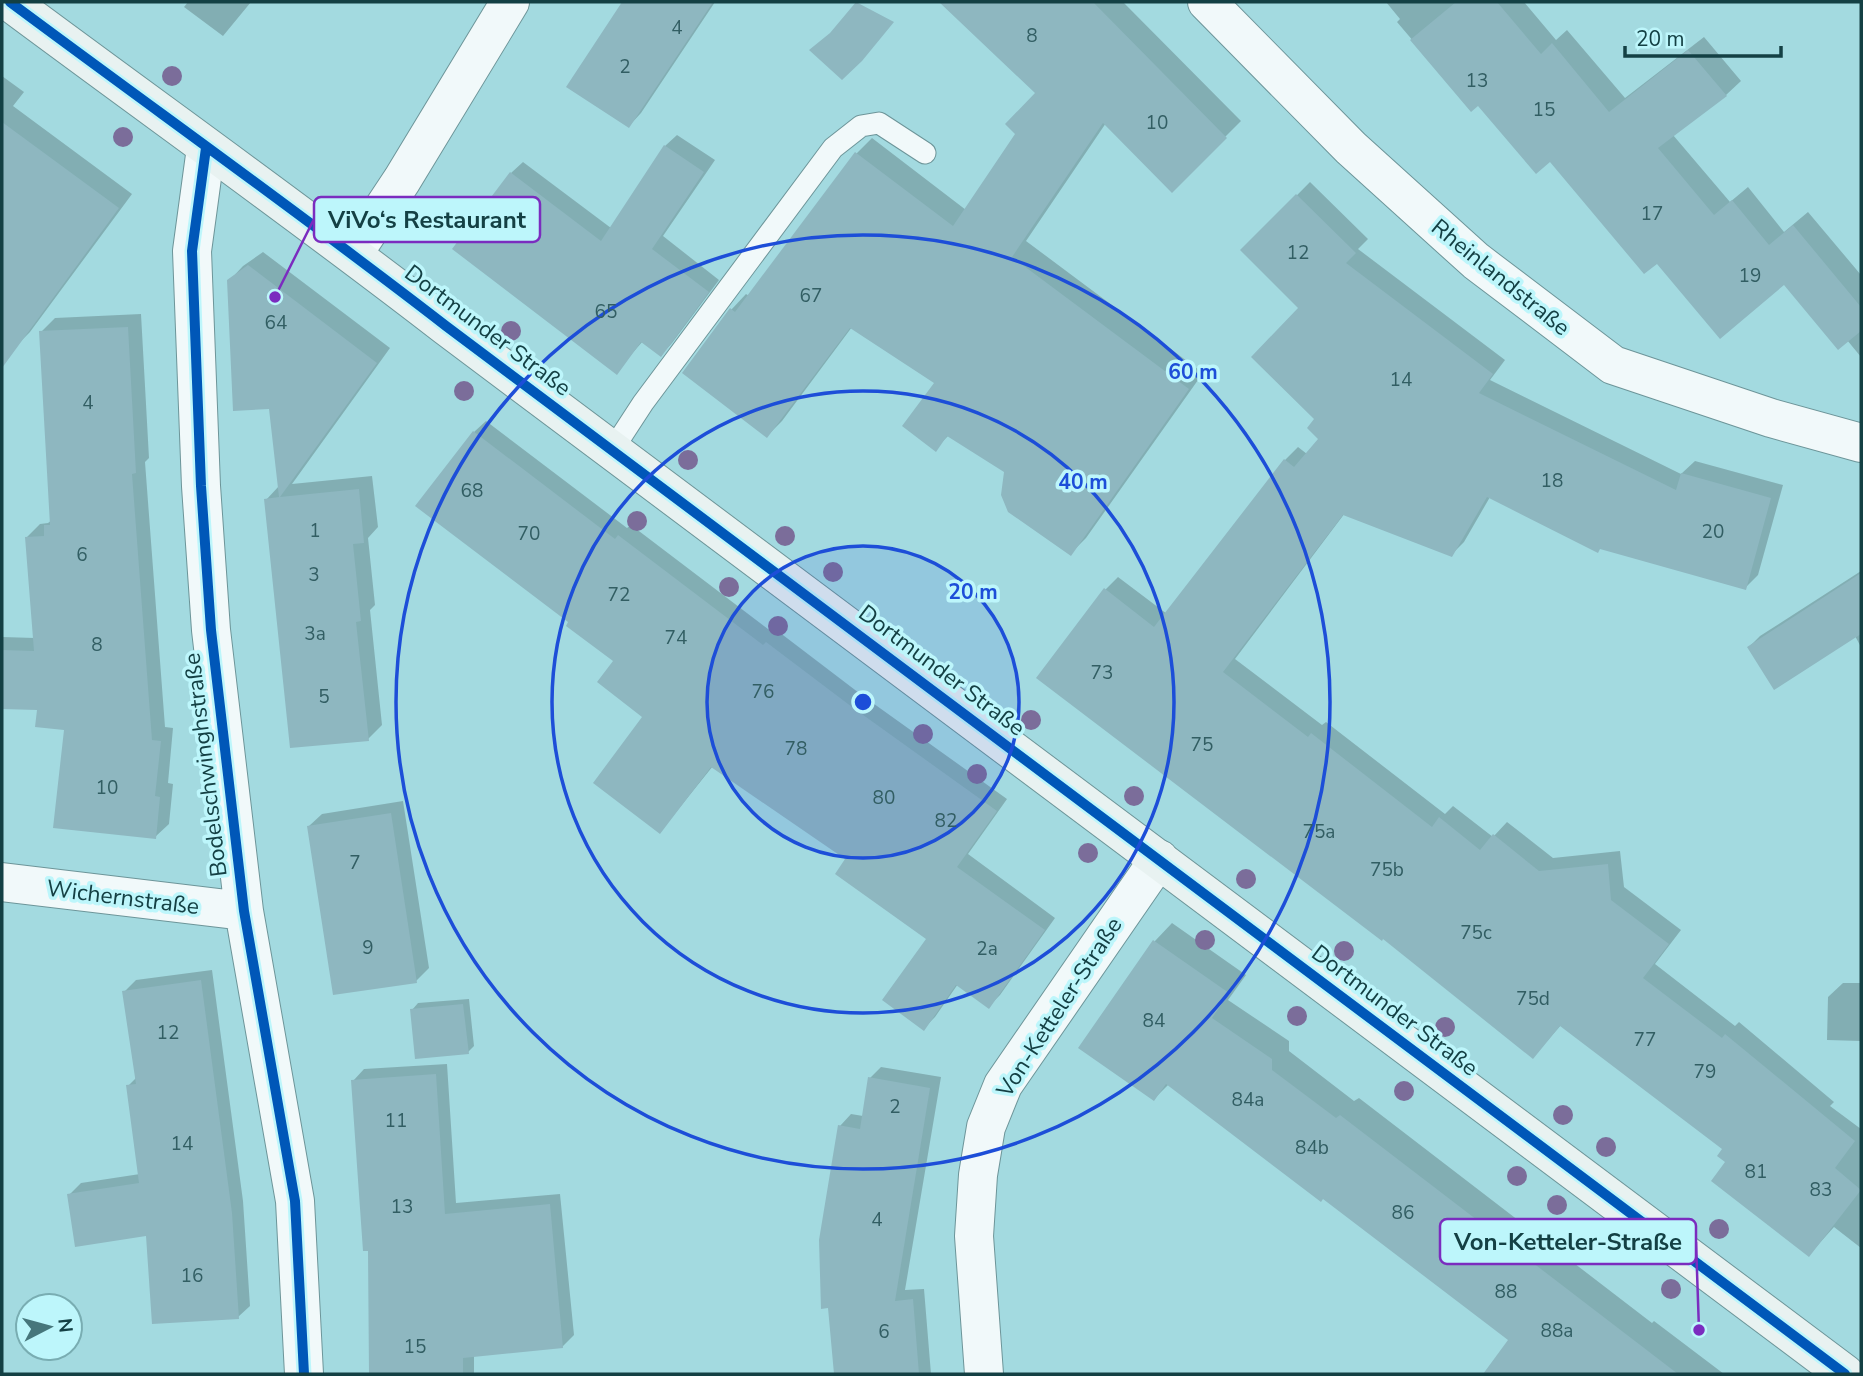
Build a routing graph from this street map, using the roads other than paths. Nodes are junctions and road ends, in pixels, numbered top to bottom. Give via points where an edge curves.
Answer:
1 (10, 2) edge
2 (510, 2) edge
3 (1207, 2) edge
4 (206, 148) junction
5 (925, 153) dead end
6 (353, 254) junction
7 (1861, 443) edge
8 (613, 449) junction
9 (1159, 859) junction
10 (2, 882) edge
11 (244, 911) junction
12 (304, 1374) edge
13 (984, 1374) edge
14 (1846, 1374) edge

1 - 4 street, Dortmunder Straße
2 - 6 street
3 - 7 street, Rheinlandstraße via 1351,148 1476,261 1613,365
4 - 6 street, Dortmunder Straße
4 - 11 street, Bodelschwinghstraße via 192,251 201,486 211,630
5 - 8 lane via 879,123 861,126 833,148
6 - 8 street, Dortmunder Straße
8 - 9 street, Dortmunder Straße
9 - 13 street, Von-Ketteler-Straße via 1003,1085 986,1127 974,1236
9 - 14 street, Dortmunder Straße
10 - 11 street, Wichernstraße
11 - 12 street, Bodelschwinghstraße via 295,1202

